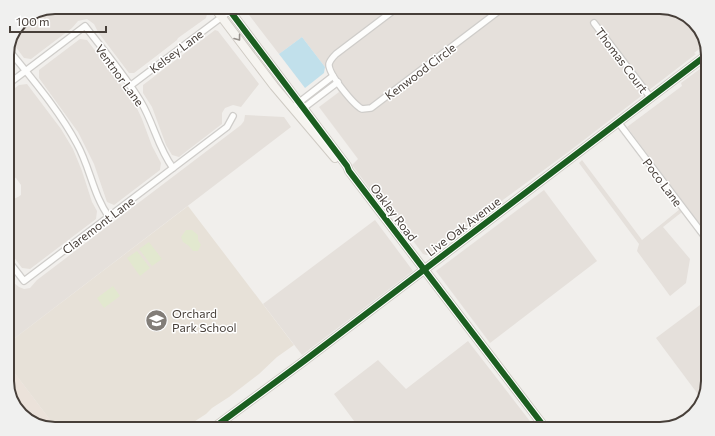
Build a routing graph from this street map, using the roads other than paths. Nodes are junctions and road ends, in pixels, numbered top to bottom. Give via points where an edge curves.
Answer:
1 (220, 14) edge
2 (225, 14) edge
3 (235, 14) edge
4 (389, 14) edge
5 (495, 14) edge
6 (222, 17) junction
7 (594, 23) dead end
8 (14, 57) edge
9 (701, 59) edge
10 (26, 72) junction
11 (333, 76) junction
12 (14, 80) edge
13 (338, 82) junction
14 (130, 86) junction
15 (318, 87) junction
16 (323, 94) junction
17 (651, 98) junction
18 (302, 105) junction
19 (294, 110) junction
20 (233, 116) dead end
21 (618, 122) junction
22 (173, 168) junction
23 (349, 171) junction
24 (109, 217) junction
25 (701, 232) edge
26 (14, 267) edge
27 (424, 270) junction
28 (221, 422) edge
29 (541, 422) edge

1 - 6 street, Oakley Road
2 - 6 street, Kelsey Lane
3 - 18 street, Oakley Road
4 - 11 street via 331,59 329,64
5 - 13 street, Kenwood Circle via 371,108 359,108 355,105
6 - 14 street, Kelsey Lane
6 -> 19 street, Oakley Road
7 - 17 street, Thomas Court
8 - 10 street
9 - 17 street, Live Oak Avenue
10 - 12 street
10 - 14 street, Ventnor Lane via 85,26
10 - 24 street via 64,121 78,144 101,206
11 - 13 street, Kenwood Circle
11 - 15 street
13 - 16 street
14 - 22 street, Ventnor Lane via 144,108 161,150
15 - 16 street
15 - 18 street
16 - 18 street
17 - 21 street, Live Oak Avenue
18 - 19 street
18 - 23 street, Oakley Road
19 - 23 street, Oakley Road
20 - 22 street, Claremont Lane via 227,127
21 - 25 street, Poco Lane
21 - 27 street, Live Oak Avenue
22 - 24 street, Claremont Lane
23 - 27 street, Oakley Road
24 - 26 street, Claremont Lane via 24,281
27 - 28 street, Live Oak Avenue
27 - 29 street, Oakley Road

